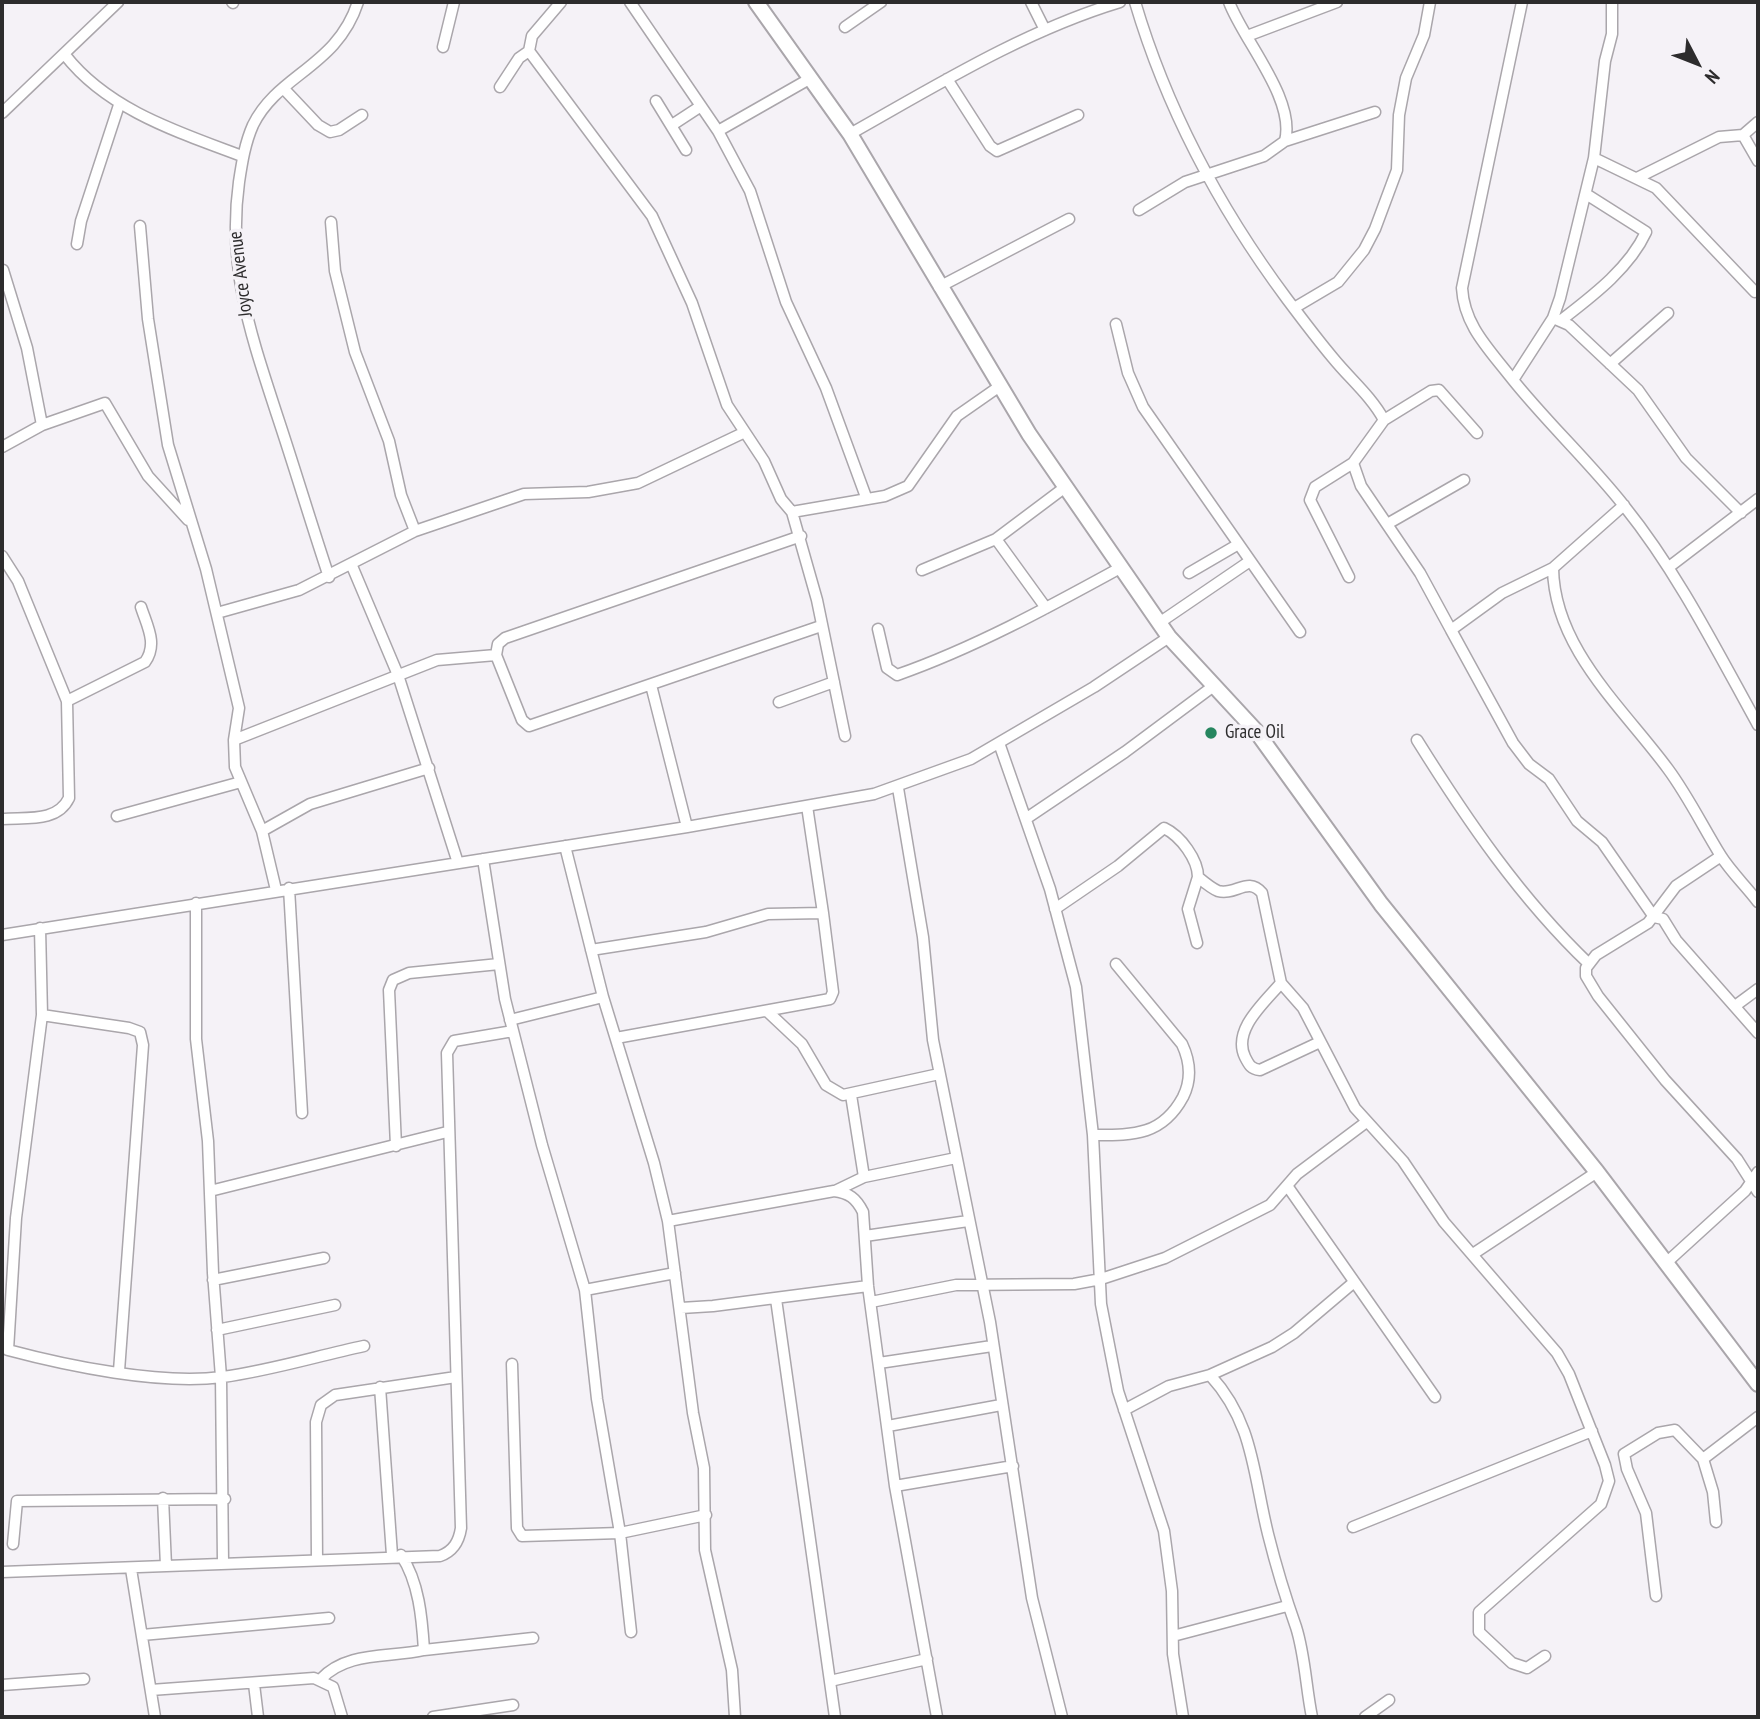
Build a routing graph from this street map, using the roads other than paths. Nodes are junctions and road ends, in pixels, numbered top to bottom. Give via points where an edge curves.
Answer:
1 (118, 2) edge
2 (358, 2) edge
3 (454, 2) edge
4 (561, 2) edge
5 (630, 2) edge
6 (755, 2) edge
7 (881, 2) edge
8 (1031, 2) edge
9 (1119, 2) edge
10 (1135, 2) edge
11 (1229, 2) edge
12 (1337, 2) edge
13 (1430, 2) edge
14 (1522, 2) edge
15 (1612, 2) edge
16 (845, 27) dead end
17 (1045, 30) junction
18 (1247, 36) junction
19 (443, 47) dead end
20 (529, 51) junction
21 (65, 55) junction
22 (811, 78) junction
23 (947, 79) junction
24 (500, 87) dead end
25 (284, 89) junction
26 (656, 102) dead end
27 (119, 105) junction
28 (701, 106) junction
29 (1375, 112) dead end
30 (2, 113) edge
31 (1078, 115) dead end
32 (362, 116) dead end
33 (1758, 122) edge
34 (672, 125) junction
35 (718, 131) junction
36 (850, 134) junction
37 (1743, 135) junction
38 (1285, 141) junction
39 (686, 150) dead end
40 (242, 156) junction
41 (1594, 158) junction
42 (1758, 161) edge
43 (1205, 174) junction
44 (1637, 178) junction
45 (1586, 194) junction
46 (1139, 210) dead end
47 (1069, 219) dead end
48 (331, 222) dead end
49 (140, 226) dead end
50 (77, 244) dead end
51 (3, 270) edge
52 (939, 287) junction
53 (1755, 292) dead end
54 (1294, 308) junction
55 (1668, 313) dead end
56 (1557, 319) junction
57 (1116, 324) dead end
58 (1610, 364) junction
59 (1513, 380) junction
60 (1000, 386) junction
61 (1384, 420) junction
62 (42, 425) junction
63 (743, 433) junction
64 (1477, 433) dead end
65 (2, 447) edge
66 (1353, 463) junction
67 (1464, 480) dead end
68 (1064, 488) junction
69 (866, 497) junction
70 (1758, 499) edge
71 (1624, 505) junction
72 (792, 512) junction
73 (1741, 513) junction
74 (189, 520) junction
75 (1389, 523) junction
76 (415, 531) junction
77 (802, 536) junction
78 (996, 539) junction
79 (1237, 545) junction
80 (2, 556) edge
81 (1251, 561) junction
82 (352, 566) junction
83 (1669, 567) junction
84 (1119, 568) junction
85 (1553, 568) junction
86 (922, 570) dead end
87 (1189, 573) dead end
88 (329, 577) junction
89 (1349, 577) dead end
90 (141, 607) dead end
91 (1046, 608) junction
92 (217, 613) junction
93 (1159, 623) junction
94 (821, 626) junction
95 (878, 629) dead end
96 (1451, 630) junction
97 (1300, 632) dead end
98 (1169, 637) junction
99 (496, 655) junction
100 (398, 676) junction
101 (834, 682) junction
102 (651, 685) junction
103 (1216, 685) junction
104 (67, 701) junction
105 (779, 702) dead end
106 (1758, 725) edge
107 (845, 736) dead end
108 (234, 740) junction
109 (1418, 740) dead end
110 (999, 743) junction
111 (429, 768) junction
112 (241, 782) junction
113 (898, 788) junction
114 (807, 806) junction
115 (117, 816) dead end
116 (1027, 818) junction
117 (2, 819) edge
118 (687, 827) junction
119 (262, 831) junction
120 (565, 846) junction
121 (1721, 856) junction
122 (483, 859) junction
123 (458, 863) junction
124 (1198, 877) junction
125 (289, 888) junction
126 (276, 890) junction
127 (1758, 902) edge
128 (196, 903) junction
129 (1055, 909) junction
130 (823, 913) junction
131 (1654, 917) junction
132 (40, 928) junction
133 (2, 935) edge
134 (1197, 943) dead end
135 (592, 950) junction
136 (499, 964) junction
137 (1116, 964) dead end
138 (1589, 964) junction
139 (1281, 983) junction
140 (1758, 989) edge
141 (603, 997) junction
142 (1735, 1006) junction
143 (768, 1012) junction
144 (42, 1015) junction
145 (512, 1026) junction
146 (1758, 1033) edge
147 (616, 1038) junction
148 (1320, 1042) junction
149 (939, 1074) junction
150 (851, 1095) junction
151 (302, 1113) dead end
152 (1365, 1123) junction
153 (447, 1132) junction
154 (1093, 1135) junction
155 (396, 1146) junction
156 (956, 1158) junction
157 (1597, 1172) junction
158 (1758, 1172) edge
159 (864, 1177) junction
160 (1750, 1181) junction
161 (1288, 1187) junction
162 (210, 1191) junction
163 (834, 1191) junction
164 (1758, 1192) edge
165 (668, 1221) junction
166 (968, 1222) junction
167 (865, 1236) junction
168 (1473, 1254) junction
169 (324, 1258) dead end
170 (1666, 1263) junction
171 (675, 1273) junction
172 (1101, 1279) junction
173 (213, 1280) junction
174 (981, 1283) junction
175 (1353, 1283) junction
176 (868, 1286) junction
177 (585, 1290) junction
178 (776, 1299) junction
179 (871, 1302) junction
180 (335, 1305) dead end
181 (681, 1308) junction
182 (217, 1330) junction
183 (364, 1346) dead end
184 (992, 1346) junction
185 (879, 1363) junction
186 (512, 1364) dead end
187 (119, 1371) junction
188 (1210, 1375) junction
189 (221, 1377) junction
190 (456, 1377) junction
191 (1758, 1384) edge
192 (380, 1387) junction
193 (1435, 1397) dead end
194 (1001, 1405) junction
195 (1125, 1410) junction
196 (1758, 1417) edge
197 (888, 1426) junction
198 (1592, 1431) junction
199 (1703, 1459) junction
200 (1013, 1465) junction
201 (895, 1486) junction
202 (163, 1499) junction
203 (225, 1499) junction
204 (706, 1515) junction
205 (1716, 1522) dead end
206 (1353, 1527) dead end
207 (620, 1533) junction
208 (13, 1544) dead end
209 (397, 1555) junction
210 (317, 1560) junction
211 (223, 1562) junction
212 (166, 1566) junction
213 (131, 1569) junction
214 (2, 1572) edge
215 (1656, 1596) dead end
216 (1287, 1606) junction
217 (329, 1618) dead end
218 (631, 1632) dead end
219 (142, 1635) junction
220 (1173, 1636) junction
221 (533, 1638) dead end
222 (424, 1650) junction
223 (1545, 1656) dead end
224 (928, 1659) junction
225 (84, 1679) dead end
226 (321, 1679) junction
227 (830, 1681) junction
228 (254, 1684) junction
229 (2, 1685) edge
230 (151, 1690) junction
231 (1389, 1700) dead end
232 (513, 1705) dead end
233 (155, 1717) edge
234 (258, 1717) edge
235 (342, 1717) edge
236 (433, 1717) edge
237 (735, 1717) edge
238 (835, 1717) edge
239 (937, 1717) edge
240 (1062, 1717) edge
241 (1184, 1717) edge
242 (1312, 1717) edge
243 (1365, 1717) edge

1 - 21 street
2 - 25 street, Joyce Avenue via 334,48
3 - 19 street
4 - 20 street via 532,36
5 - 28 street
6 - 22 main road
7 - 16 street
8 - 17 street
9 - 17 street
10 - 43 street via 1160,79
11 - 18 street
12 - 18 street
13 - 54 street via 1424,35 1406,78 1397,170 1375,229 1338,282
14 - 59 street via 1462,288 1467,317
15 - 41 street via 1612,34
17 - 23 street
18 - 38 street via 1284,112
20 - 24 street
20 - 63 street via 652,216 692,303 724,397
21 - 27 street
21 - 30 street
22 - 35 street
22 - 36 main road
23 - 31 street via 997,151
23 - 36 street
25 - 32 street via 330,132
25 - 40 street, Joyce Avenue via 254,124
26 - 34 street
27 - 40 street
27 - 50 street
28 - 34 street
28 - 35 street
29 - 38 street
33 - 37 street
34 - 39 street
35 - 69 street via 750,191 786,302 832,404
36 - 52 main road
37 - 42 street
37 - 44 street via 1719,137
38 - 43 street via 1265,156
40 - 88 street, Joyce Avenue via 235,227 246,322
41 - 44 street
41 - 45 street
43 - 46 street
43 - 54 street
44 - 53 street via 1656,188
45 - 56 street
45 - 56 street via 1646,232 1606,282
47 - 52 street
48 - 76 street via 335,271 355,352 389,441
49 - 74 street via 162,416
51 - 62 street via 27,348
52 - 60 main road
54 - 61 street
55 - 58 street
56 - 58 street via 1570,325
56 - 59 street
57 - 79 street via 1128,373 1143,407
58 - 73 street via 1642,394 1686,458
59 - 71 street
60 - 68 main road
60 - 69 street via 957,416 908,486 885,496
61 - 64 street via 1439,390
61 - 66 street
62 - 65 street
62 - 74 street via 100,404 109,405 148,476
63 - 72 street
63 - 76 street via 638,483 588,492 524,494
66 - 75 street via 1361,485
66 - 89 street via 1315,487 1310,500
67 - 75 street
68 - 78 street
68 - 84 main road
69 - 72 street
70 - 73 street
71 - 83 street
71 - 85 street
72 - 77 street
73 - 83 street
74 - 92 street
75 - 96 street
76 - 82 street
77 - 94 street
77 - 99 street via 505,638
78 - 86 street
78 - 91 street
79 - 81 street
79 - 87 street
80 - 104 street via 18,581
81 - 93 street
81 - 97 street
82 - 88 street
82 - 100 street
83 - 106 street
84 - 91 street
84 - 93 main road
85 - 96 street via 1502,593
85 - 121 street via 1554,597 1571,638 1669,770
88 - 92 street
90 - 104 street via 152,639 145,662
91 - 95 street via 897,675 887,668
92 - 108 street via 239,708
93 - 98 main road
94 - 101 street
94 - 102 street
96 - 131 street via 1514,743 1549,779 1577,821 1602,842
98 - 103 main road
98 - 110 street
99 - 100 street via 447,657
99 - 102 street via 522,720 529,726
100 - 108 street
100 - 111 street
101 - 105 street
101 - 107 street
102 - 118 street
103 - 116 street
103 - 157 main road via 1290,776 1385,910
104 - 117 street via 66,806 52,816
108 - 112 street via 233,760
109 - 138 street via 1481,840
110 - 113 street
110 - 116 street
111 - 119 street via 310,804
111 - 123 street
112 - 115 street
112 - 119 street
113 - 114 street
113 - 149 street via 923,937
114 - 118 street
114 - 130 street
116 - 129 street
118 - 120 street
119 - 126 street
120 - 122 street
120 - 135 street
121 - 127 street
121 - 131 street via 1676,886
122 - 123 street
122 - 136 street
123 - 125 street
124 - 129 street via 1195,862 1164,828
124 - 134 street via 1188,909
124 - 139 street via 1219,891 1248,885 1259,889 1265,898
125 - 126 street
125 - 151 street
126 - 128 street
128 - 132 street
128 - 162 street via 196,1039
129 - 154 street via 1076,987
130 - 135 street via 768,914 706,932
130 - 143 street via 833,992 830,999
131 - 138 street via 1603,949
131 - 142 street via 1666,923
132 - 133 street
132 - 144 street
135 - 141 street
136 - 145 street
136 - 155 street via 409,972 391,984
137 - 154 street via 1182,1044 1190,1070 1187,1089 1164,1124 1136,1133
138 - 160 street via 1586,976 1598,996 1665,1080 1737,1159
139 - 148 street via 1303,1008
139 - 148 street via 1241,1034 1240,1046 1250,1066 1260,1070
140 - 142 street
141 - 145 street
141 - 147 street
142 - 146 street
143 - 147 street
143 - 150 street via 802,1044 826,1085
144 - 187 street via 129,1028 139,1032 143,1045
144 - 187 street via 16,1218 8,1350
145 - 153 street via 459,1039 448,1047
145 - 177 street
147 - 165 street
148 - 152 street
149 - 150 street
149 - 156 street
150 - 159 street
152 - 161 street via 1316,1158
152 - 168 street via 1403,1161 1444,1222
153 - 155 street
153 - 190 street
154 - 172 street
155 - 162 street
156 - 159 street
156 - 166 street
157 - 168 street
157 - 170 main road
158 - 160 street
159 - 163 street
160 - 164 street
160 - 170 street via 1745,1191
161 - 172 street via 1270,1205 1217,1234 1165,1258
161 - 175 street
162 - 173 street
163 - 165 street
163 - 167 street via 859,1204
165 - 171 street
166 - 167 street
166 - 174 street
167 - 176 street
168 - 198 street via 1557,1353
169 - 173 street
170 - 191 main road
171 - 177 street
171 - 181 street
172 - 174 street via 1029,1286
172 - 195 street via 1107,1345
173 - 182 street
174 - 179 street
174 - 184 street
175 - 188 street via 1294,1333
175 - 193 street
176 - 178 street
176 - 179 street
177 - 207 street via 597,1399
178 - 181 street
178 - 227 street
179 - 185 street
180 - 182 street
181 - 204 street via 704,1468
182 - 189 street
183 - 189 street
184 - 185 street
184 - 194 street
185 - 197 street
186 - 207 street via 517,1528 522,1536
187 - 189 street via 169,1378
188 - 195 street via 1169,1386
188 - 216 street via 1234,1405 1255,1458 1259,1496
189 - 203 street
190 - 192 street
190 - 209 street via 460,1536 440,1556
192 - 209 street
192 - 210 street via 335,1395 318,1410
194 - 197 street
194 - 200 street
195 - 220 street via 1164,1531
196 - 199 street
197 - 201 street
198 - 206 street
198 - 223 street via 1609,1481 1606,1496 1479,1612 1479,1632 1512,1664 1527,1668
199 - 205 street
199 - 215 street via 1675,1430 1658,1433 1624,1454 1646,1513
200 - 201 street
200 - 240 street via 1032,1598
201 - 224 street
202 - 203 street
202 - 208 street via 17,1501
202 - 212 street
203 - 211 street
204 - 207 street
204 - 237 street via 705,1550 732,1670
207 - 218 street
209 - 210 street
209 - 222 street via 411,1570
210 - 211 street
211 - 212 street
212 - 213 street
213 - 214 street
213 - 219 street
216 - 220 street
216 - 242 street via 1296,1627
217 - 219 street
219 - 230 street
220 - 241 street
221 - 222 street
222 - 226 street via 354,1659
224 - 227 street
224 - 239 street
225 - 229 street
226 - 228 street
226 - 235 street via 333,1687
227 - 238 street
228 - 230 street
228 - 234 street
230 - 233 street
231 - 243 street
232 - 236 street

